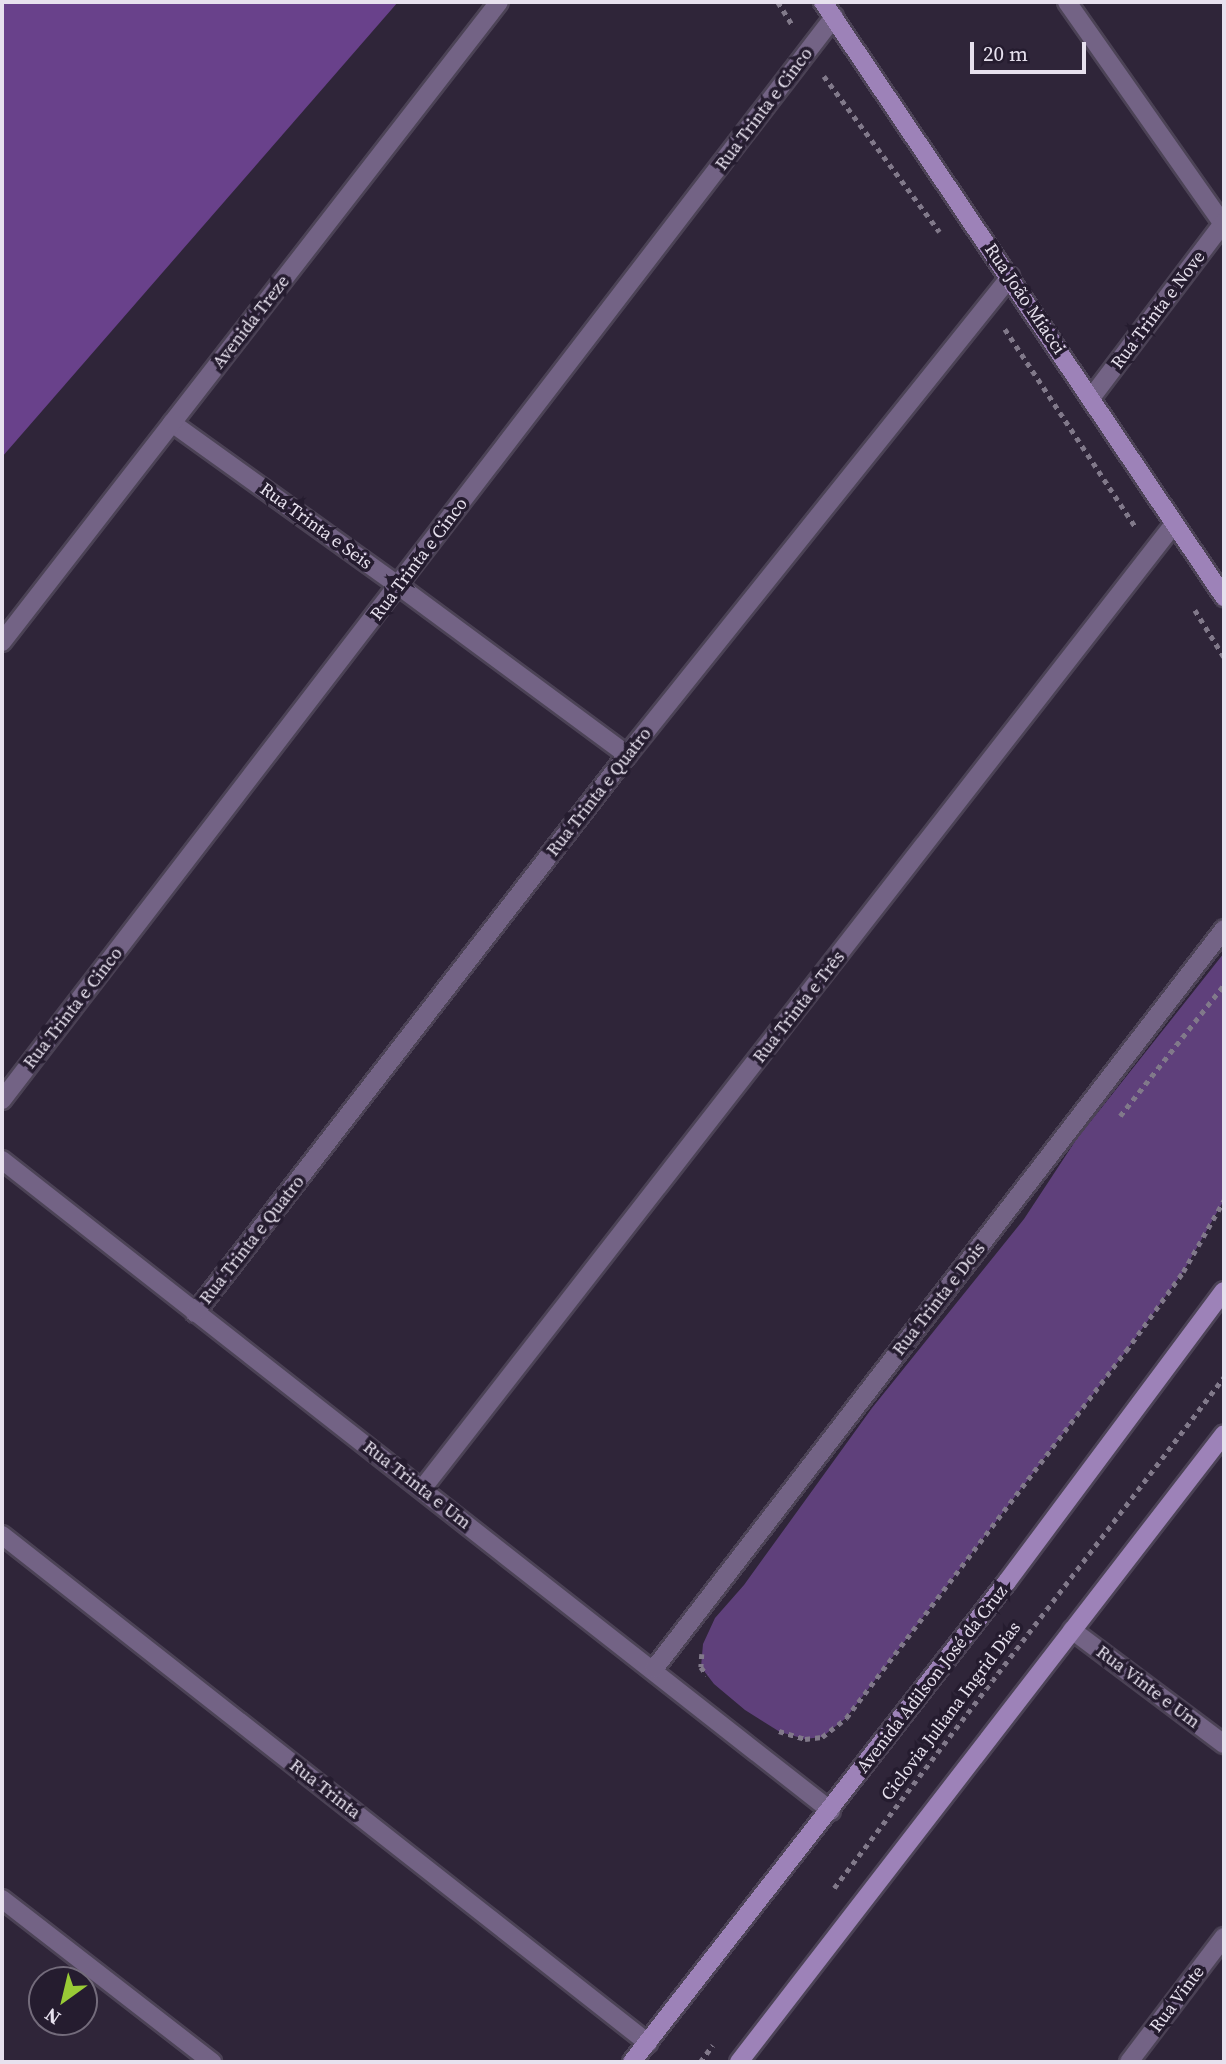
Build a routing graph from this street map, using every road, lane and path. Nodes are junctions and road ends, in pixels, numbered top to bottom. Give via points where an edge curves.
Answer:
1 (499, 2) edge
2 (823, 2) edge
3 (1067, 2) edge
4 (834, 17) junction
5 (1224, 223) edge
6 (1010, 277) junction
7 (1091, 398) junction
8 (172, 423) junction
9 (1174, 524) junction
10 (399, 586) junction
11 (1224, 597) edge
12 (2, 642) edge
13 (627, 755) junction
14 (1224, 929) edge
15 (1224, 985) edge
16 (2, 1100) edge
17 (1114, 1123) dead end
18 (2, 1160) edge
19 (1224, 1200) edge
20 (1224, 1292) edge
21 (195, 1313) junction
22 (1224, 1377) edge
23 (1224, 1434) edge
24 (422, 1489) junction
25 (2, 1535) edge
26 (1072, 1630) junction
27 (703, 1644) dead end
28 (654, 1669) junction
29 (714, 1684) dead end
30 (768, 1724) dead end
31 (1224, 1744) edge
32 (831, 1811) junction
33 (827, 1896) dead end
34 (2, 1899) edge
35 (1224, 1937) edge
36 (717, 2040) dead end
37 (648, 2043) junction
38 (212, 2062) edge
39 (632, 2062) edge
40 (700, 2062) edge
41 (739, 2062) edge
42 (1129, 2062) edge

1 - 8 street, Avenida Treze
2 - 4 main road, Rua João Miacci
3 - 5 street
4 - 6 main road, Rua João Miacci
4 - 10 street, Rua Trinta e Cinco
5 - 7 street, Rua Trinta e Nove
6 - 7 main road, Rua João Miacci
6 - 13 street, Rua Trinta e Quatro
7 - 9 main road, Rua João Miacci
8 - 10 street, Rua Trinta e Seis
8 - 12 street, Avenida Treze
9 - 11 main road, Rua João Miacci
9 - 24 street, Rua Trinta e Três
10 - 13 street, Rua Trinta e Seis
10 - 16 street, Rua Trinta e Cinco
13 - 21 street, Rua Trinta e Quatro
14 - 28 street, Rua Trinta e Dois
15 - 17 path
18 - 21 street, Rua Trinta e Um
19 - 30 path via 1183,1272 1126,1351 846,1718 822,1737 805,1739
20 - 32 main road, Avenida Adilson José da Cruz
21 - 24 street, Rua Trinta e Um
22 - 33 path, Ciclovia Juliana Ingrid Dias
23 - 26 main road
24 - 28 street, Rua Trinta e Um
25 - 37 street, Rua Trinta
26 - 31 street, Rua Vinte e Um
26 - 41 main road
27 - 29 path via 701,1667
28 - 32 street, Rua Trinta e Um
32 - 37 main road, Avenida Adilson José da Cruz
34 - 38 street
35 - 42 street, Rua Vinte
36 - 40 path
37 - 39 main road, Avenida Adilson José da Cruz

